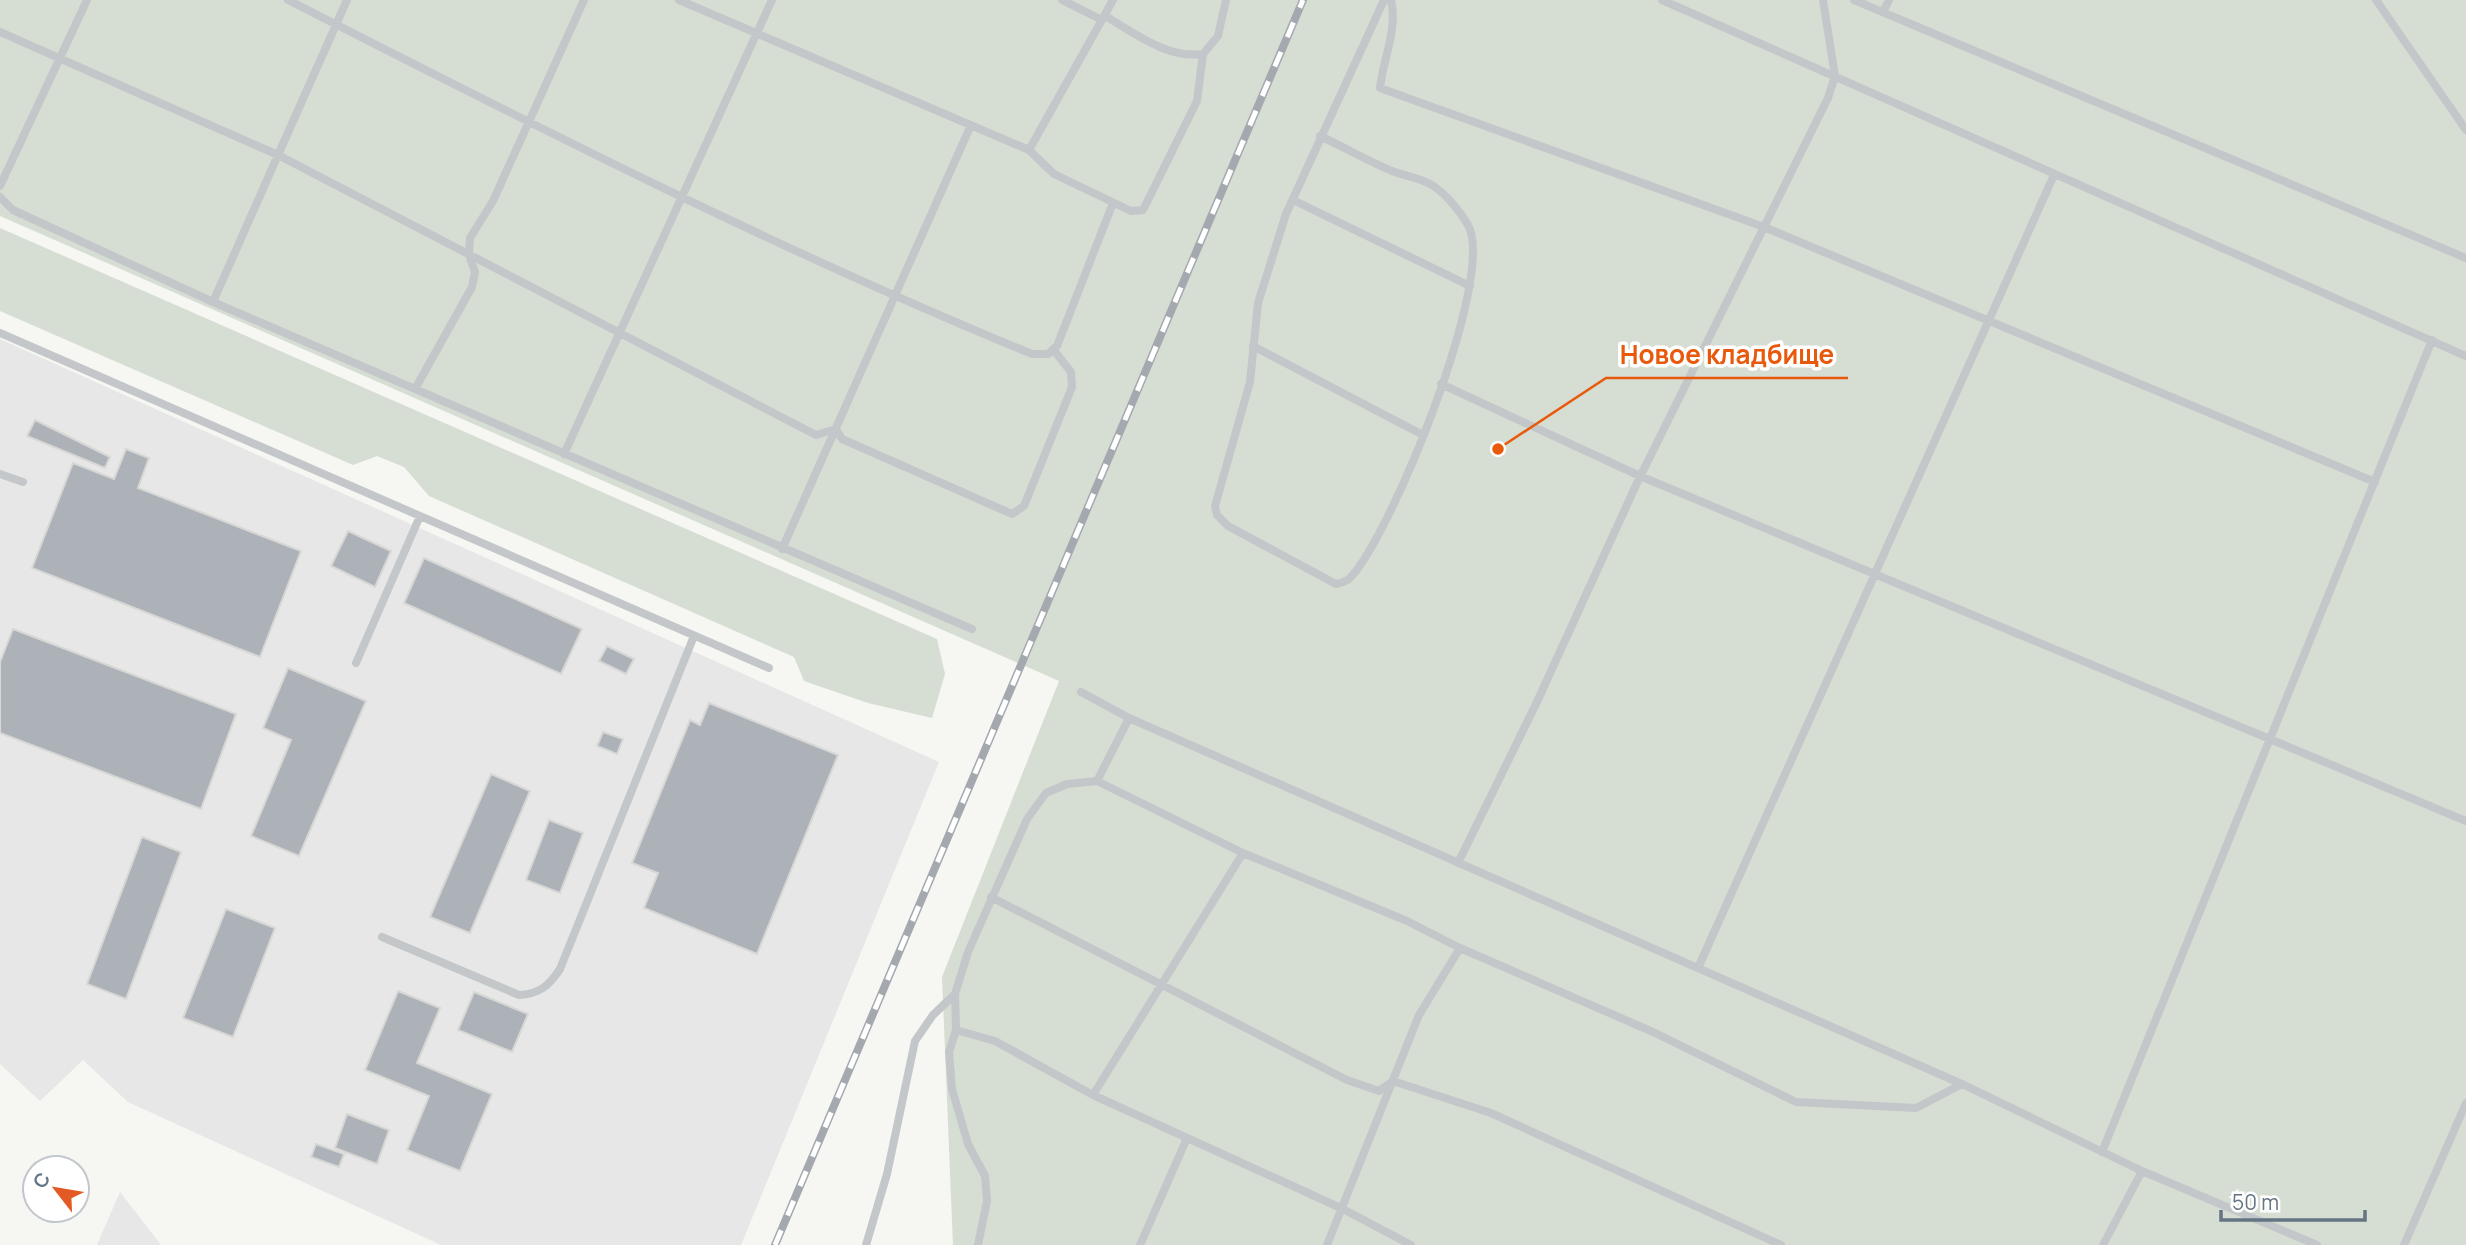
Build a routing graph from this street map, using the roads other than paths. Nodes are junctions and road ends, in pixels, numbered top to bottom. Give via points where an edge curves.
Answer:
1 (87, 0) edge
2 (288, 0) edge
3 (347, 0) edge
4 (584, 0) edge
5 (679, 0) edge
6 (772, 0) edge
7 (1062, 0) edge
8 (1113, 0) edge
9 (1226, 0) edge
10 (1384, 0) edge
11 (1391, 0) edge
12 (1662, 0) edge
13 (1823, 0) edge
14 (1854, 0) edge
15 (1889, 0) edge
16 (2376, 0) edge
17 (1883, 12) junction
18 (1103, 18) junction
19 (336, 24) junction
20 (0, 32) edge
21 (757, 33) junction
22 (1203, 54) junction
23 (61, 57) junction
24 (1835, 76) junction
25 (530, 122) junction
26 (971, 125) junction
27 (2466, 130) edge
28 (1320, 136) junction
29 (1029, 150) junction
30 (278, 155) junction
31 (2054, 175) junction
32 (0, 186) edge
33 (0, 197) edge
34 (682, 199) junction
35 (1293, 200) junction
36 (1114, 203) junction
37 (1764, 227) junction
38 (469, 255) junction
39 (2466, 258) edge
40 (1470, 286) junction
41 (894, 298) junction
42 (213, 302) junction
43 (1989, 321) junction
44 (618, 332) junction
45 (0, 333) edge
46 (2432, 340) junction
47 (1253, 346) junction
48 (1053, 349) junction
49 (2466, 356) edge
50 (1441, 384) junction
51 (415, 389) junction
52 (836, 429) junction
53 (1423, 435) junction
54 (564, 454) junction
55 (0, 474) edge
56 (1640, 476) junction
57 (23, 482) dead end
58 (2375, 482) junction
59 (420, 516) junction
60 (782, 549) junction
61 (1874, 575) junction
62 (972, 629) dead end
63 (694, 636) junction
64 (356, 663) dead end
65 (769, 668) dead end
66 (1081, 692) dead end
67 (1129, 718) junction
68 (2270, 741) junction
69 (1097, 781) junction
70 (2466, 821) edge
71 (1243, 853) junction
72 (1458, 863) junction
73 (991, 897) junction
74 (382, 937) dead end
75 (1460, 948) junction
76 (1698, 968) junction
77 (1158, 985) junction
78 (955, 994) junction
79 (956, 1030) junction
80 (1393, 1081) junction
81 (1962, 1084) junction
82 (1093, 1096) junction
83 (2466, 1103) edge
84 (1187, 1138) junction
85 (2102, 1152) junction
86 (2142, 1171) junction
87 (1343, 1209) junction
88 (866, 1245) edge
89 (978, 1245) edge
90 (1140, 1245) edge
91 (1327, 1245) edge
92 (1411, 1245) edge
93 (1781, 1245) edge
94 (2103, 1245) edge
95 (2317, 1245) edge
96 (2404, 1245) edge

1 - 23 lane
2 - 19 lane
3 - 19 lane
4 - 25 lane
5 - 21 lane
6 - 21 lane
7 - 18 lane
8 - 18 lane
9 - 22 lane via 1218,36
10 - 28 lane
11 - 37 lane via 1392,33 1380,88
12 - 24 lane
13 - 24 lane
14 - 17 lane
15 - 17 lane
16 - 27 lane
17 - 39 lane
18 - 22 lane via 1170,52
18 - 29 lane
19 - 25 lane
19 - 30 lane
20 - 23 lane
21 - 26 lane
21 - 34 lane
22 - 36 lane via 1197,102 1143,210 1131,211
23 - 30 lane
23 - 32 lane
24 - 31 lane
24 - 37 lane
25 - 34 lane
25 - 38 lane via 470,238
26 - 29 lane
26 - 41 lane
28 - 35 lane
28 - 40 lane via 1432,185 1452,204 1469,228 1474,259
29 - 36 lane via 1054,174
30 - 38 lane
30 - 42 lane
31 - 43 lane
31 - 46 lane
33 - 42 lane via 13,210
34 - 41 lane
34 - 44 lane
35 - 40 lane
35 - 47 lane via 1258,303
36 - 48 lane
37 - 43 lane
37 - 56 lane
38 - 44 lane
38 - 51 lane via 475,272 472,287
40 - 50 lane
41 - 48 lane via 1032,354 1048,354
41 - 52 lane
42 - 51 lane
43 - 58 lane
43 - 61 lane
44 - 52 lane via 816,435
44 - 54 lane
45 - 59 lane
46 - 49 lane
46 - 58 lane
47 - 53 lane
47 - 53 lane via 1250,382 1219,485 1217,515 1228,526 1336,584 1348,581 1365,558
48 - 52 lane via 1071,372 1072,387 1024,506 1012,514 842,439
50 - 53 lane
50 - 56 lane
51 - 54 lane
52 - 60 lane
54 - 60 lane
55 - 57 lane
56 - 61 lane
56 - 72 lane
58 - 68 lane
59 - 63 lane
59 - 64 lane
60 - 62 lane
61 - 68 lane
61 - 76 lane
63 - 65 lane
63 - 74 lane via 566,956 551,982 535,994 519,995
66 - 67 lane
67 - 69 lane
67 - 72 lane
68 - 70 lane
68 - 85 lane
69 - 71 lane
69 - 73 lane via 1068,784 1046,793 1027,819
71 - 75 lane
71 - 77 lane
72 - 76 lane
73 - 77 lane
73 - 78 lane
75 - 80 lane via 1419,1015
75 - 81 lane via 1653,1032 1796,1102 1916,1108
76 - 81 lane
77 - 80 lane via 1347,1080 1379,1091
77 - 82 lane
78 - 79 lane
78 - 88 lane via 915,1041 887,1174
79 - 82 lane via 995,1041
79 - 89 lane via 949,1052 952,1089 968,1144 985,1176 987,1201
80 - 87 lane
80 - 93 lane via 1491,1113
81 - 85 lane
82 - 84 lane
83 - 96 lane
84 - 87 lane
84 - 90 lane
85 - 86 lane
86 - 94 lane
86 - 95 lane
87 - 91 lane
87 - 92 lane

